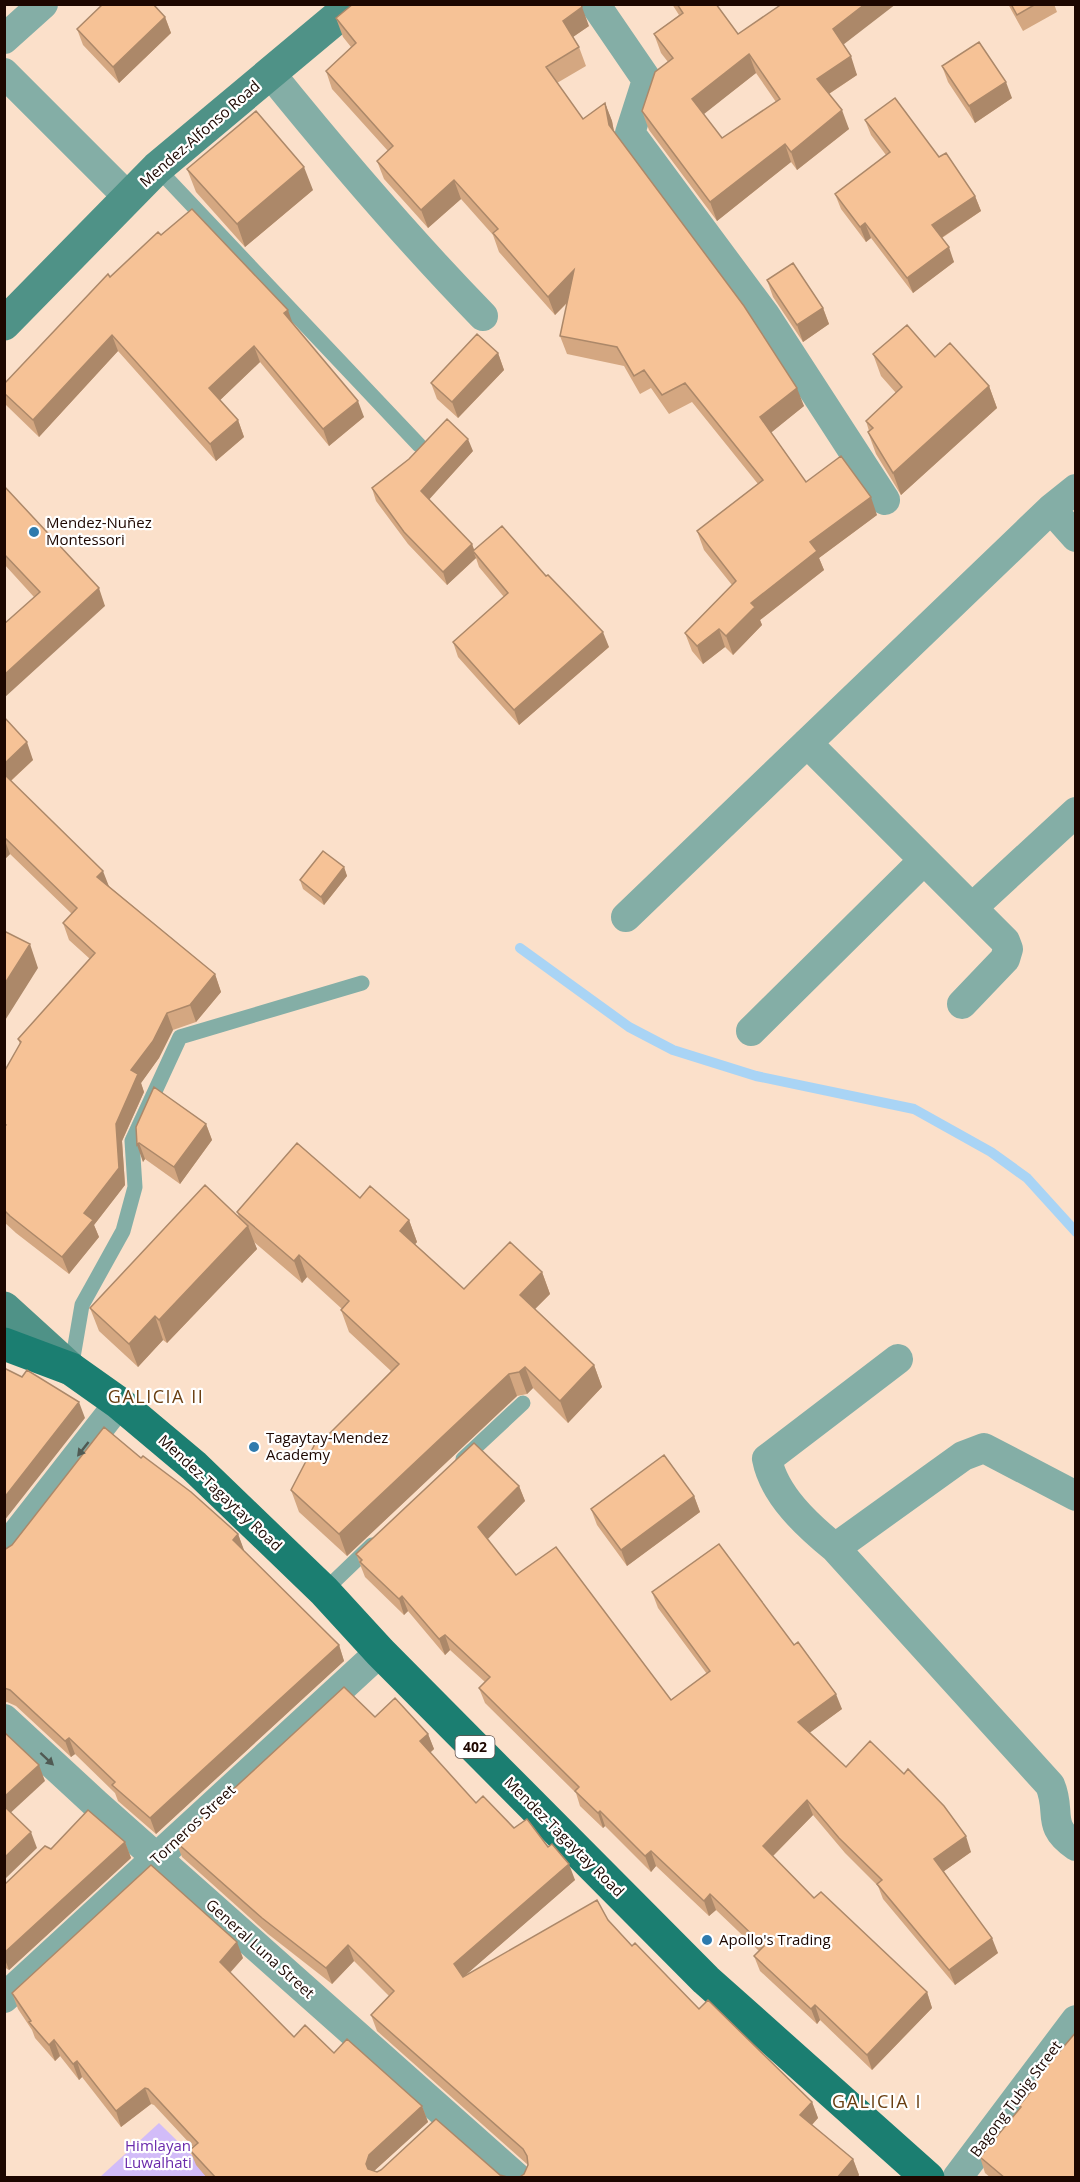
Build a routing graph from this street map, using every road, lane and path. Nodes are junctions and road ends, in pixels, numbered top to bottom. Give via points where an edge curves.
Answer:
1 (43, 4) edge
2 (353, 4) edge
3 (595, 4) edge
4 (4, 39) edge
5 (4, 73) edge
6 (270, 73) junction
7 (157, 168) junction
8 (129, 198) junction
9 (483, 316) dead end
10 (4, 324) edge
11 (419, 445) edge
12 (1076, 489) edge
13 (885, 500) dead end
14 (1051, 509) junction
15 (1076, 537) edge
16 (807, 743) junction
17 (1076, 812) edge
18 (924, 860) junction
19 (972, 908) junction
20 (626, 917) dead end
21 (362, 983) dead end
22 (962, 1004) dead end
23 (751, 1031) dead end
24 (4, 1308) edge
25 (4, 1344) edge
26 (898, 1359) dead end
27 (70, 1369) junction
28 (119, 1403) junction
29 (523, 1403) dead end
30 (454, 1468) edge
31 (1076, 1496) edge
32 (384, 1533) edge
33 (835, 1548) junction
34 (4, 1550) edge
35 (324, 1591) junction
36 (381, 1652) junction
37 (4, 1719) edge
38 (1066, 1795) edge
39 (1076, 1846) edge
40 (157, 1858) junction
41 (4, 1998) edge
42 (1076, 2020) edge
43 (517, 2178) edge
44 (928, 2178) edge
45 (957, 2178) edge

1 - 4 street
2 - 6 main road, Mendez-Alfonso Road
3 - 13 street via 647,80 630,133 765,315
5 - 8 street
6 - 7 main road, Mendez-Alfonso Road
6 - 9 street via 361,185
7 - 8 main road, Mendez-Alfonso Road
7 - 11 lane
8 - 10 main road, Mendez-Alfonso Road
12 - 14 street
14 - 15 street
14 - 16 street
16 - 18 street
16 - 20 street
17 - 19 street
18 - 19 street
18 - 23 street
19 - 22 street via 1005,941 1008,949 1005,959
21 - 27 lane via 180,1038 132,1142 135,1187 123,1232 82,1305
24 - 27 main road
25 - 27 main road, Mendez-Tagaytay Road / 402
26 - 33 street via 767,1459 770,1473 798,1514
27 - 28 main road, Mendez-Tagaytay Road / 402
28 -> 34 street
28 - 35 main road, Mendez-Tagaytay Road / 402 via 194,1466
29 - 30 lane
31 - 33 street via 984,1449 963,1456
32 - 35 lane
33 - 38 street via 1050,1785
35 - 36 main road, Mendez-Tagaytay Road / 402
36 - 40 street, Torneros Street
36 - 44 main road, Mendez-Tagaytay Road / 402 via 706,1980
37 -> 40 street, General Luna Street via 92,1808
38 - 39 street via 1055,1824 1063,1837
40 - 41 street, Torneros Street
40 - 43 street, General Luna Street via 444,2120
42 - 45 street, Bagong Tubig Street

